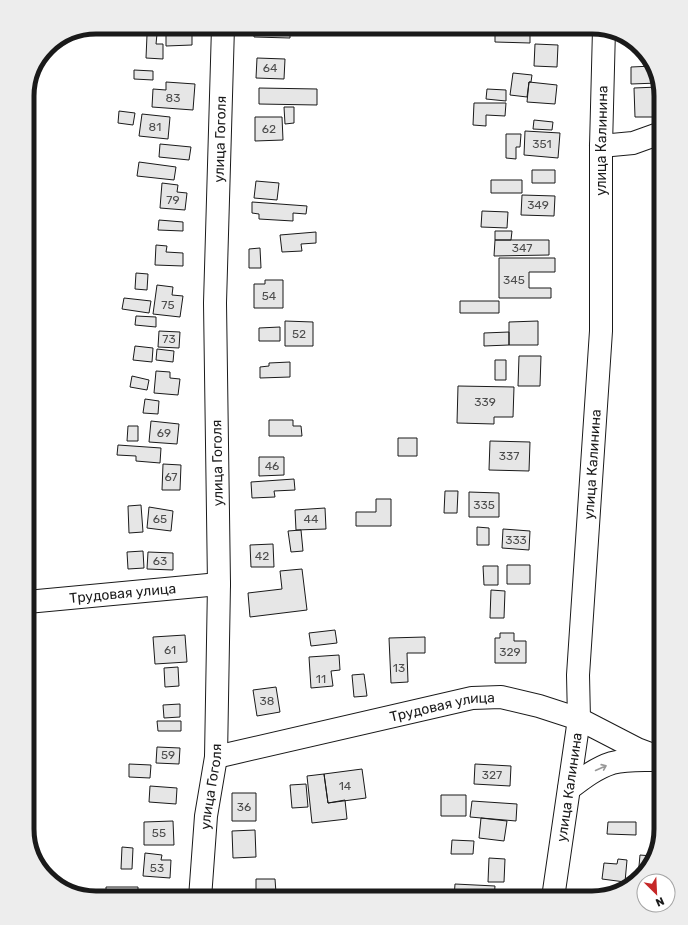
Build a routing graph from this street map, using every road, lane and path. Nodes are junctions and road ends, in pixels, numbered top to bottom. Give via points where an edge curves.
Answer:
1 (223, 34) edge
2 (604, 35) edge
3 (654, 135) edge
4 (601, 146) junction
5 (219, 584) junction
6 (34, 601) edge
7 (579, 719) junction
8 (654, 756) edge
9 (216, 757) junction
10 (654, 759) edge
11 (569, 789) junction
12 (201, 891) edge
13 (554, 891) edge

1 - 5 street, улица Гоголя via 215,303
2 - 4 street, улица Калинина
3 - 4 street via 632,143
4 - 7 street, улица Калинина via 600,332 578,675
5 - 6 street, Трудовая улица
5 - 9 street, улица Гоголя
7 - 8 street, Трудовая улица
7 - 9 street, Трудовая улица via 501,697 472,698
7 - 11 street, улица Калинина
9 - 12 street, улица Гоголя via 206,816
11 -> 10 street via 612,763
11 - 13 street, улица Калинина

